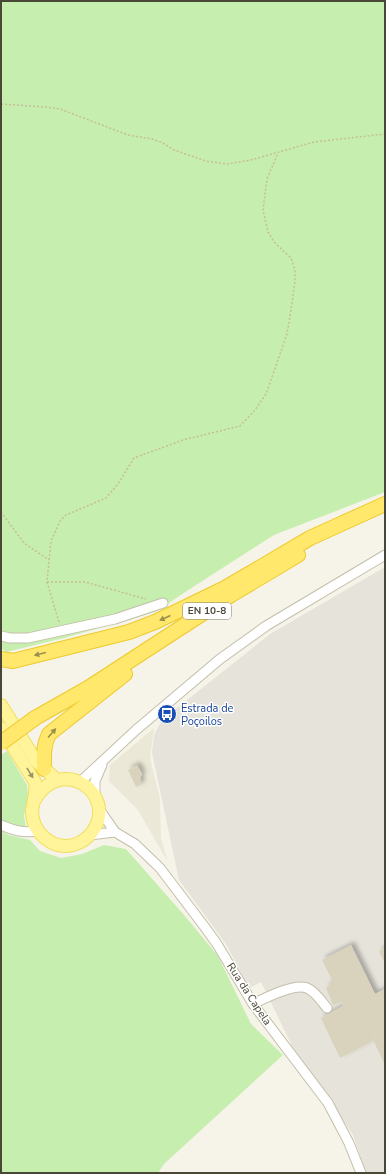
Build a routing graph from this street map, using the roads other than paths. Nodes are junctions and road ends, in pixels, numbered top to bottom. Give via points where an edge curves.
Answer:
1 (385, 504) edge
2 (385, 514) edge
3 (385, 555) edge
4 (228, 592) junction
5 (163, 603) road end
6 (1, 636) edge
7 (1, 659) edge
8 (1, 705) edge
9 (1, 728) edge
10 (1, 743) edge
11 (104, 758) junction
12 (44, 769) junction
13 (57, 780) junction
14 (80, 782) junction
15 (95, 796) junction
16 (34, 801) junction
17 (99, 809) junction
18 (1, 825) edge
19 (38, 831) junction
20 (115, 832) junction
21 (90, 835) junction
22 (252, 1004) junction
23 (327, 1008) dead end
24 (361, 1173) edge

1 - 4 highway, EN 10-8 via 310,538
2 - 4 highway, EN 10-8 via 308,549
3 - 11 street via 266,626 220,659
4 -> 7 highway via 129,632 13,661
4 - 10 highway, EN 10-8, bridge via 90,678
12 -> 4 highway via 45,742 55,728
5 - 6 street via 115,620 19,639
8 - 12 main road via 36,761
9 -> 16 main road via 32,776 36,788
11 - 14 street
11 - 15 street via 96,781
12 - 13 main road
13 - 14 main road
13 - 16 main road via 39,792
14 - 15 main road
15 - 17 main road
16 - 19 main road via 33,822
17 - 20 street, Rua da Capela
17 - 21 main road via 95,827
18 - 19 street via 17,831
19 - 21 main road via 53,844 63,846 78,843
20 - 21 street
20 - 22 street, Rua da Capela via 135,844 160,868 217,944
22 - 23 street via 301,987 316,995
22 - 24 street, Rua da Capela via 328,1103

